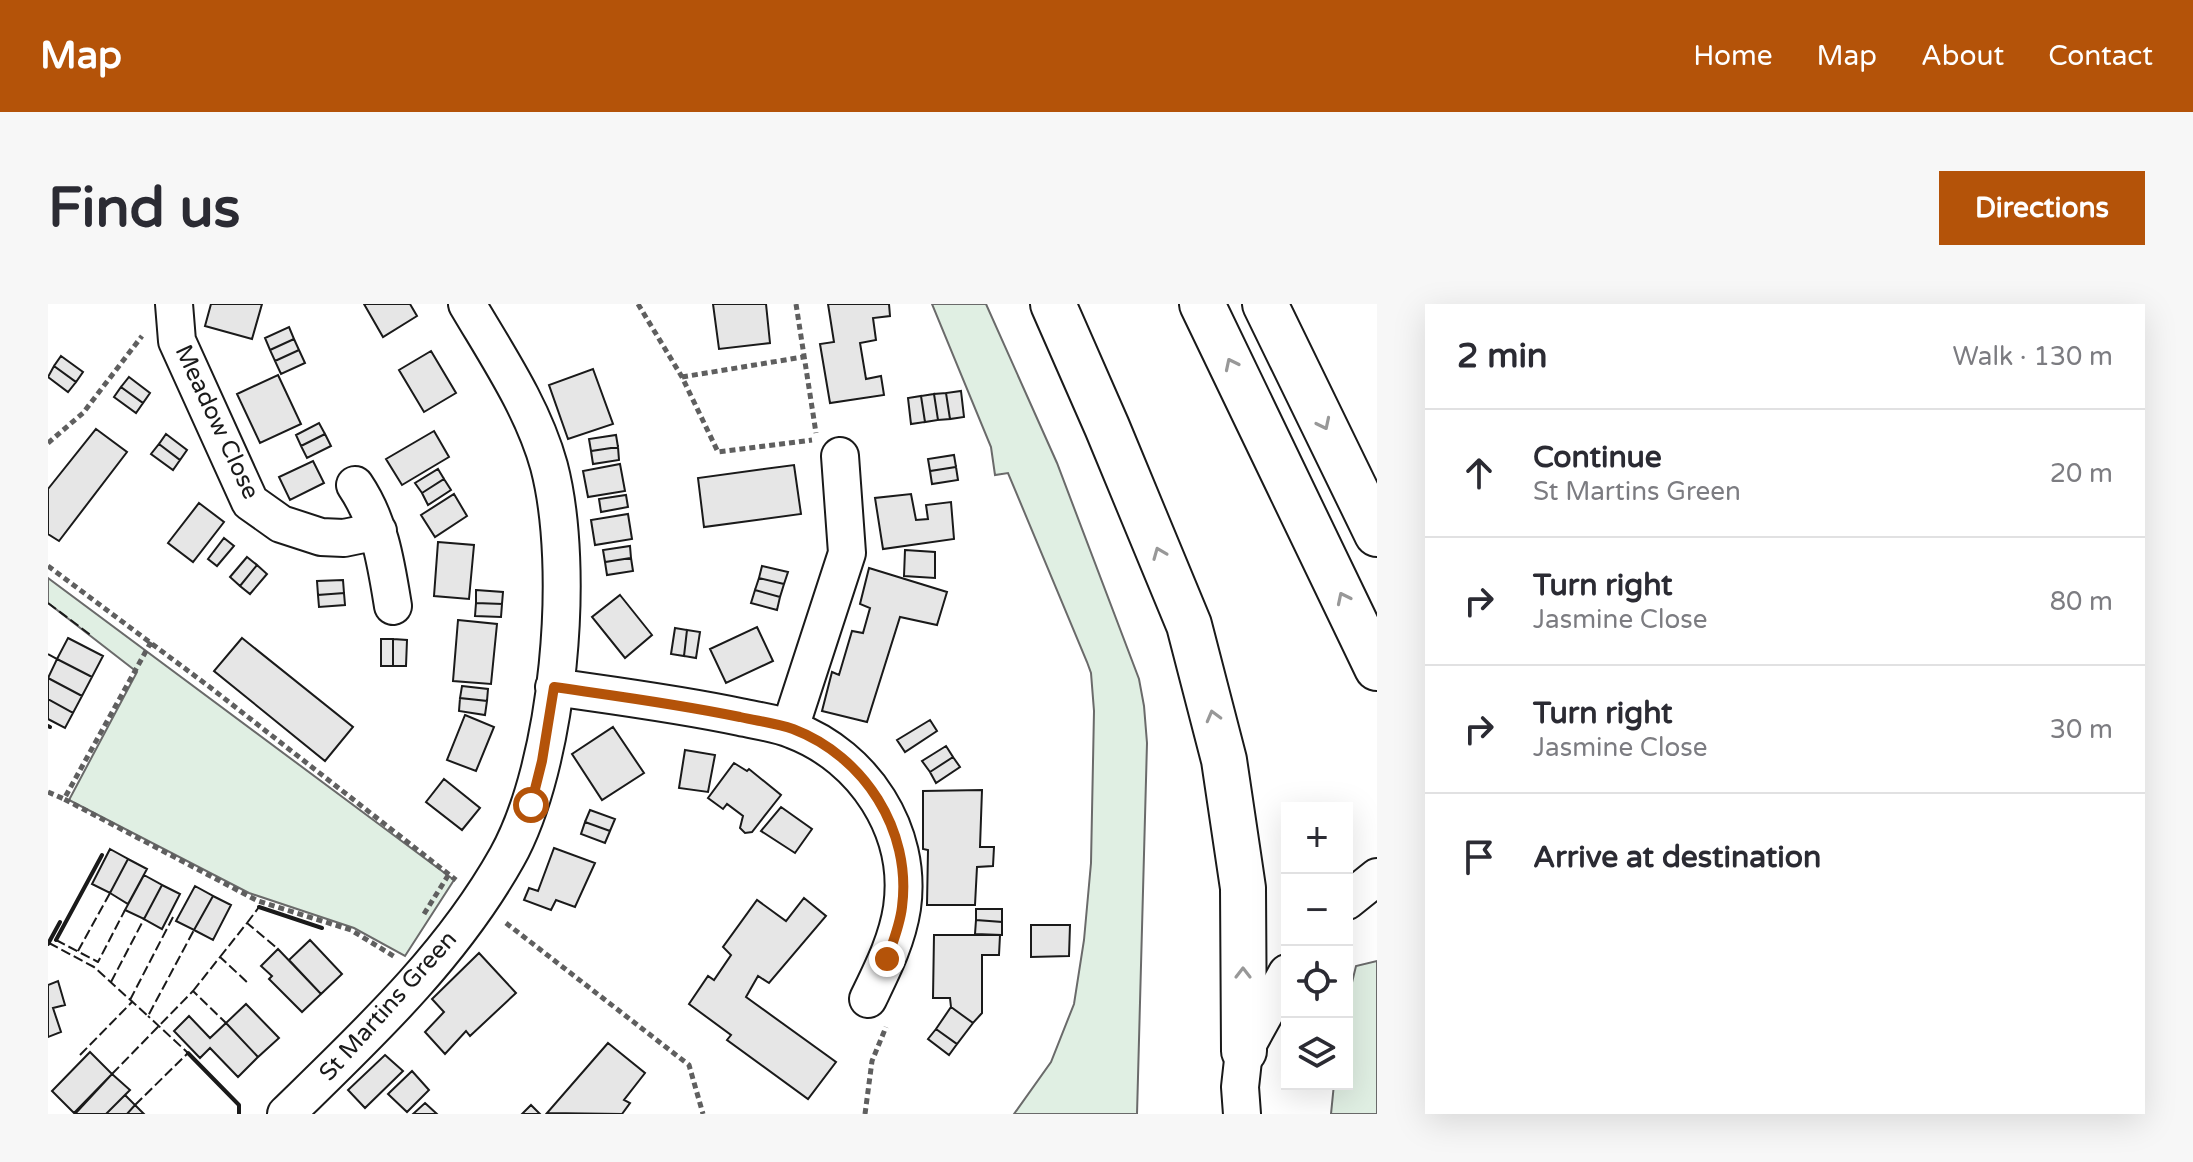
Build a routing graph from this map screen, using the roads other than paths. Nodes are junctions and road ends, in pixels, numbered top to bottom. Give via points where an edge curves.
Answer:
1 (467, 304) edge
2 (1053, 304) edge
3 (1202, 304) edge
4 (1265, 304) edge
5 (175, 316) edge
6 (840, 456) dead end
7 (355, 485) dead end
8 (378, 531) junction
9 (1377, 534) edge
10 (393, 606) dead end
11 (1377, 668) edge
12 (554, 687) junction
13 (790, 728) junction
14 (1377, 877) edge
15 (1353, 896) edge
16 (1281, 988) edge
17 (868, 999) road end
18 (1239, 1091) edge
19 (307, 1107) edge

1 - 12 street, St Martins Green via 526,406 548,465 560,532 562,601
18 -> 2 highway via 1243,888 1224,760 1189,625
11 -> 3 highway
4 -> 9 highway
5 - 8 street, Meadow Close via 187,365 250,502 281,524 321,537
6 - 13 street via 847,553
7 - 8 street
8 - 10 street
12 - 13 street
12 - 19 street, St Martins Green via 531,805 507,857 449,944
13 - 17 street via 852,766 892,827 902,867 902,907 892,946
14 - 15 street
16 - 18 street

